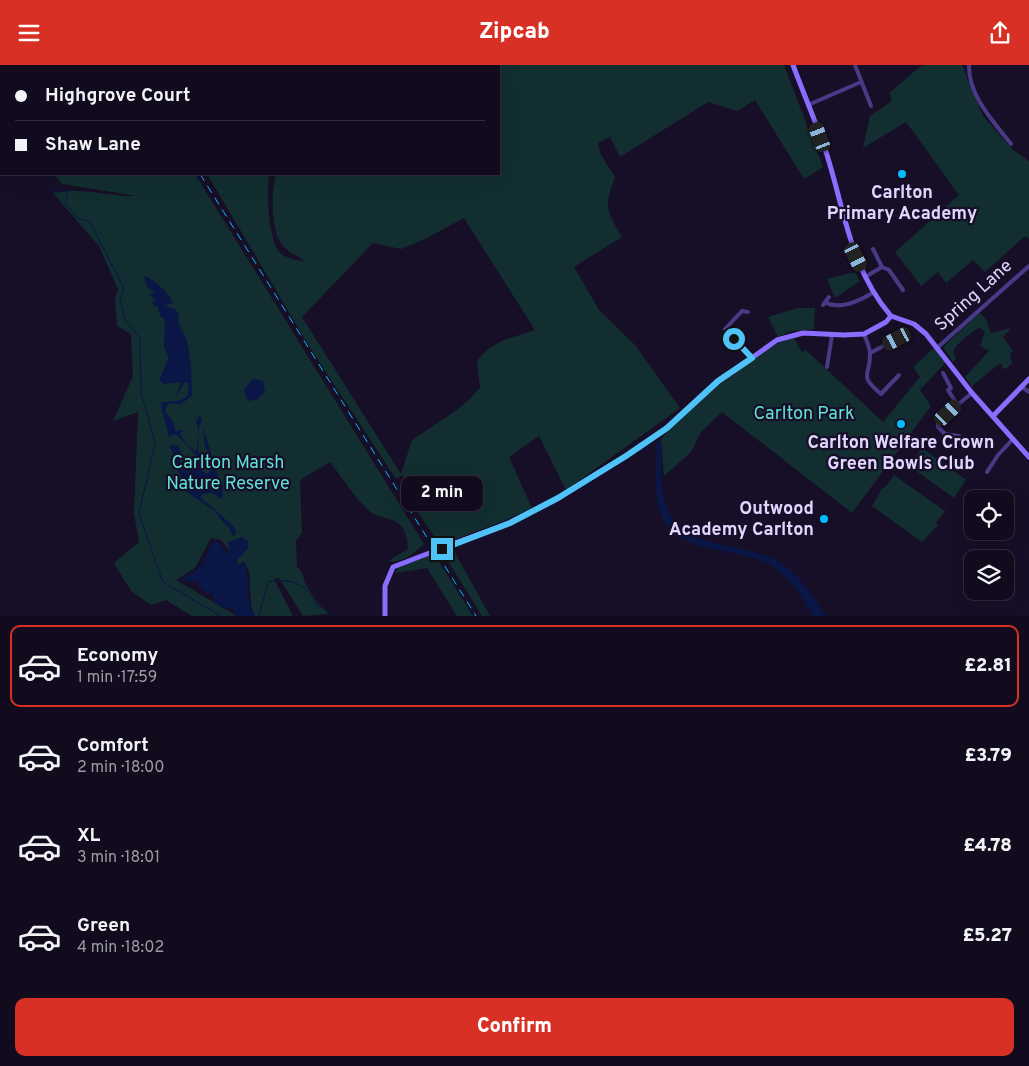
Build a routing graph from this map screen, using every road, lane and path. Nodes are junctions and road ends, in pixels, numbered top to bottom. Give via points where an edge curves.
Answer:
1 (794, 65) edge
2 (855, 65) edge
3 (969, 65) edge
4 (862, 83) junction
5 (808, 105) junction
6 (871, 107) dead end
7 (1011, 144) dead end
8 (873, 249) dead end
9 (1029, 266) edge
10 (882, 267) junction
11 (865, 277) junction
12 (903, 289) dead end
13 (874, 292) junction
14 (829, 297) dead end
15 (748, 312) dead end
16 (891, 317) junction
17 (864, 334) junction
18 (832, 335) junction
19 (897, 339) dead end
20 (938, 347) junction
21 (870, 353) junction
22 (752, 358) junction
23 (827, 367) dead end
24 (943, 373) dead end
25 (899, 375) dead end
26 (1029, 379) edge
27 (1022, 387) junction
28 (948, 390) junction
29 (1029, 392) edge
30 (942, 393) dead end
31 (972, 393) junction
32 (957, 404) junction
33 (994, 416) junction
34 (1013, 439) junction
35 (955, 443) dead end
36 (1029, 457) edge
37 (996, 471) dead end
38 (442, 549) dead end
39 (432, 552) dead end
40 (384, 616) edge

1 - 5 street
2 - 4 street
3 - 7 street via 972,86 985,111
4 - 5 street
4 - 6 street
5 - 11 street via 826,152 846,232
8 - 10 street
9 - 20 street, Spring Lane
10 - 11 street
10 - 12 street via 889,270
11 - 13 street
13 - 14 street via 834,306 824,303
13 - 16 street
15 - 22 street via 742,311 725,329
16 - 17 street
16 - 20 street via 914,324
17 - 18 street
17 - 21 street
18 - 22 street via 792,334
18 - 23 street
19 - 21 street
20 - 31 street
21 - 25 street via 867,377 879,396
22 - 38 street via 718,381 667,428 558,498 510,523
24 - 28 street via 951,388
26 - 27 street
27 - 29 street
27 - 33 street
28 - 30 street
28 - 32 street
31 - 32 street
31 - 33 street
32 - 35 street via 938,421 938,427 945,434 956,436
33 - 34 street
34 - 36 street
34 - 37 street via 988,470
39 - 40 street via 393,567 385,586

